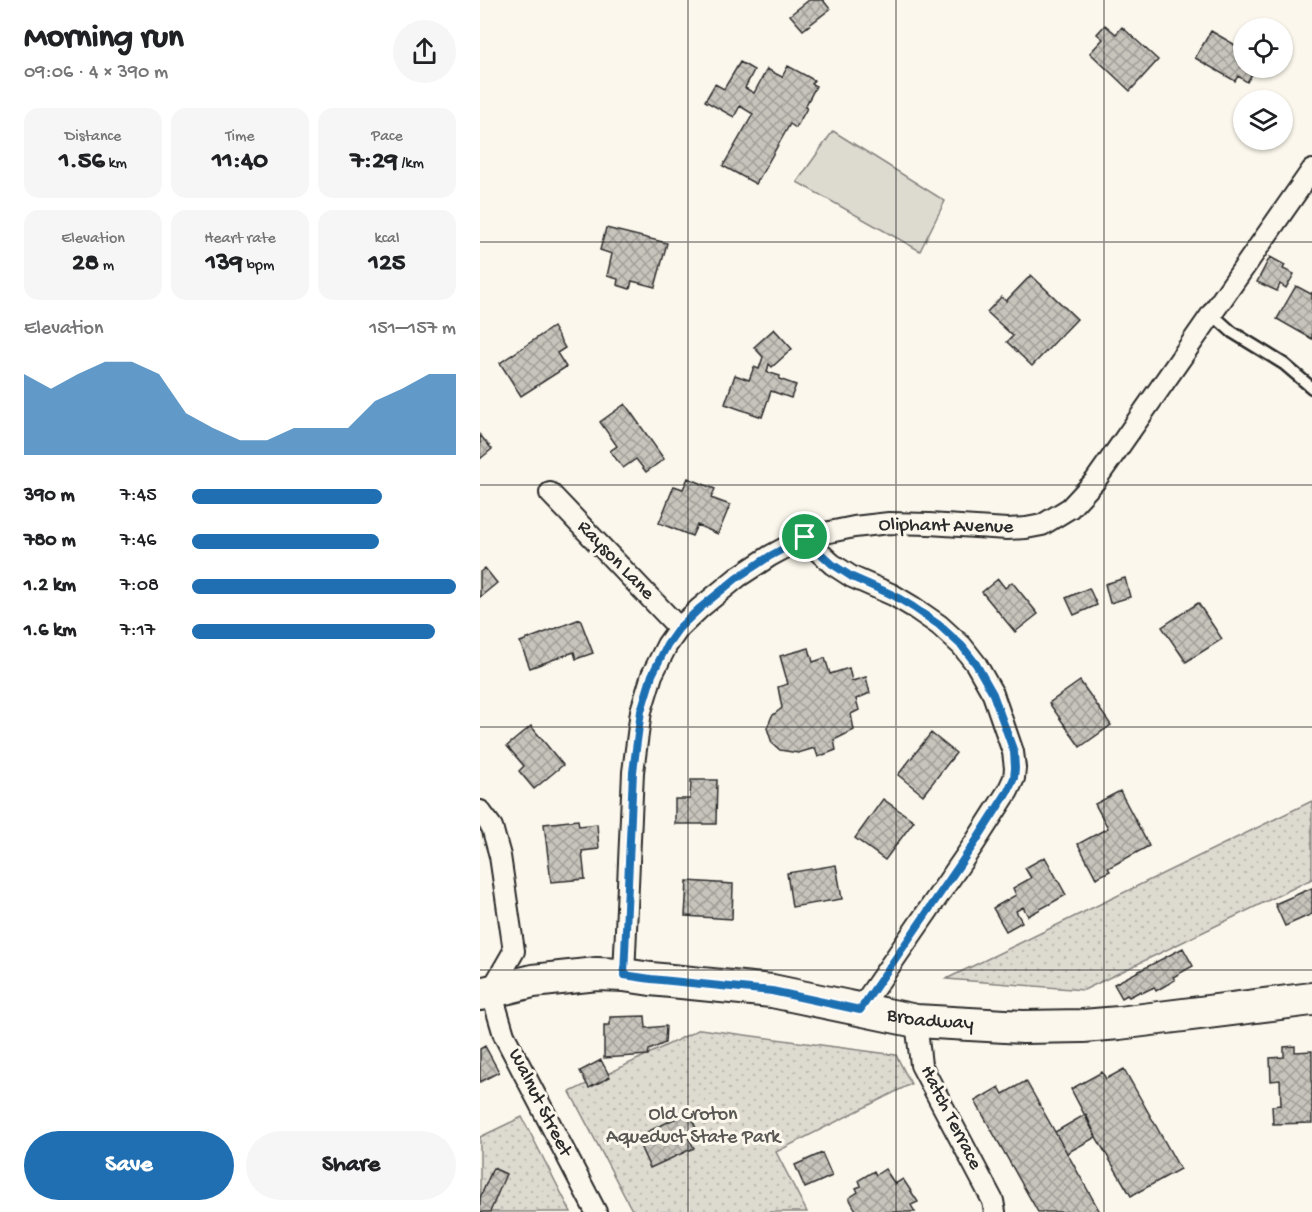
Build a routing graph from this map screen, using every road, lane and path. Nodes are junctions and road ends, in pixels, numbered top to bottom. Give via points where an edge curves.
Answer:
1 (1312, 170) edge
2 (1212, 314) junction
3 (1312, 388) edge
4 (550, 493) dead end
5 (805, 537) junction
6 (679, 628) junction
7 (480, 811) edge
8 (624, 975) junction
9 (485, 993) edge
10 (1312, 999) edge
11 (860, 1010) junction
12 (916, 1021) junction
13 (596, 1212) edge
14 (995, 1212) edge

1 - 2 street, Oliphant Avenue
2 - 3 lane
2 - 5 street, Oliphant Avenue via 1095,481 1070,508 1042,525 1007,529 889,524
4 - 6 street, Rayson Lane
5 - 6 street, Oliphant Avenue via 738,577
5 - 11 street via 832,564 913,607 962,646 993,694 1014,752 1014,778 1008,791
6 - 8 street, Oliphant Avenue via 652,675 641,711 633,772
7 - 9 street via 492,827 500,856 514,951
8 - 9 main road, Broadway via 533,981
8 - 11 main road, Broadway via 772,991
9 - 13 street, Walnut Street
10 - 12 main road, Broadway via 1083,1026
11 - 12 main road, Broadway
12 - 14 street, Hatch Terrace via 921,1065 993,1201

